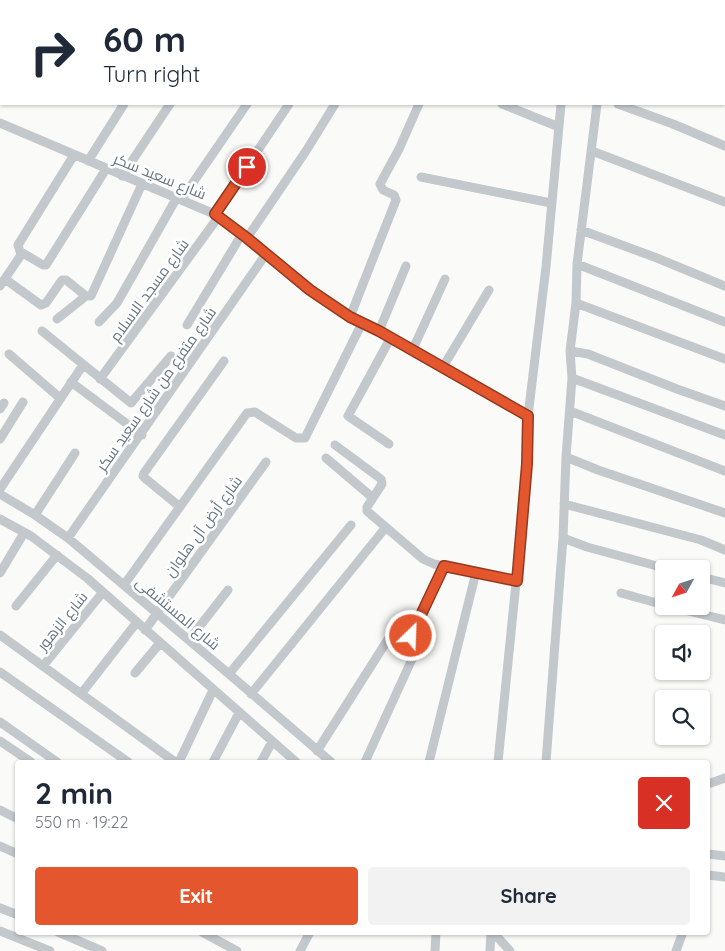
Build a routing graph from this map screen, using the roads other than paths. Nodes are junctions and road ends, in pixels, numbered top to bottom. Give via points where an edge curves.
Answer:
1 (123, 105) edge
2 (169, 105) edge
3 (245, 105) edge
4 (288, 105) edge
5 (334, 105) edge
6 (419, 105) edge
7 (504, 105) edge
8 (561, 105) edge
9 (597, 105) edge
10 (621, 105) edge
11 (0, 123) edge
12 (559, 127) junction
13 (725, 146) edge
14 (592, 151) junction
15 (74, 155) junction
16 (88, 161) junction
17 (106, 169) junction
18 (122, 176) junction
19 (420, 177) dead end
20 (142, 184) junction
21 (179, 200) junction
22 (725, 202) edge
23 (551, 203) junction
24 (217, 215) junction
25 (581, 230) junction
26 (245, 236) junction
27 (21, 252) junction
28 (266, 254) junction
29 (577, 264) junction
30 (406, 266) dead end
31 (445, 279) dead end
32 (2, 283) edge
33 (725, 286) edge
34 (489, 290) dead end
35 (86, 296) junction
36 (576, 303) junction
37 (350, 317) junction
38 (57, 319) dead end
39 (99, 322) dead end
40 (725, 322) edge
41 (362, 323) junction
42 (187, 325) dead end
43 (42, 331) dead end
44 (379, 331) junction
45 (390, 339) junction
46 (412, 351) junction
47 (570, 351) junction
48 (9, 354) dead end
49 (171, 356) dead end
50 (725, 357) edge
51 (224, 361) dead end
52 (83, 365) junction
53 (443, 367) junction
54 (572, 378) junction
55 (100, 379) junction
56 (71, 382) junction
57 (60, 398) junction
58 (23, 402) dead end
59 (725, 406) edge
60 (570, 412) junction
61 (528, 416) junction
62 (142, 435) junction
63 (725, 435) edge
64 (0, 439) edge
65 (389, 444) dead end
66 (335, 445) dead end
67 (75, 453) dead end
68 (566, 457) junction
69 (326, 458) dead end
70 (266, 462) dead end
71 (725, 471) edge
72 (0, 489) edge
73 (0, 494) edge
74 (373, 498) junction
75 (564, 504) junction
76 (180, 507) junction
77 (725, 513) edge
78 (35, 515) junction
79 (0, 519) edge
80 (351, 525) dead end
81 (386, 527) junction
82 (24, 533) junction
83 (68, 538) junction
84 (563, 538) junction
85 (725, 550) edge
86 (58, 555) junction
87 (655, 565) edge
88 (444, 566) junction
89 (476, 572) junction
90 (0, 573) edge
91 (710, 579) edge
92 (517, 581) junction
93 (725, 583) edge
94 (124, 585) junction
95 (228, 590) dead end
96 (102, 592) junction
97 (621, 593) dead end
98 (655, 602) edge
99 (16, 606) dead end
100 (158, 613) junction
101 (705, 615) edge
102 (725, 620) edge
103 (137, 622) junction
104 (145, 630) junction
105 (0, 635) edge
106 (412, 639) junction
107 (189, 640) junction
108 (160, 643) junction
109 (44, 666) junction
110 (0, 672) edge
111 (135, 673) dead end
112 (229, 674) junction
113 (213, 690) junction
114 (81, 694) junction
115 (252, 694) junction
116 (239, 713) junction
117 (0, 722) edge
118 (0, 741) edge
119 (272, 742) junction
120 (317, 751) junction
121 (28, 760) edge
122 (54, 760) edge
123 (125, 760) edge
124 (172, 760) edge
125 (180, 760) edge
126 (213, 760) edge
127 (262, 760) edge
128 (294, 760) edge
129 (328, 760) edge
130 (366, 760) edge
131 (429, 760) edge
132 (498, 760) edge
133 (546, 760) edge
134 (725, 778) edge
135 (710, 783) edge
136 (0, 810) edge
137 (15, 818) edge
138 (0, 846) edge
139 (15, 853) edge
140 (710, 854) edge
141 (725, 856) edge
142 (710, 875) edge
143 (725, 878) edge
144 (0, 908) edge
145 (15, 914) edge
146 (0, 932) edge
147 (65, 935) edge
148 (214, 935) edge
149 (308, 935) edge
150 (436, 935) edge
151 (492, 935) edge
152 (495, 935) edge
153 (682, 935) edge
154 (50, 951) edge
155 (102, 951) edge
156 (238, 951) edge
157 (300, 951) edge
158 (435, 951) edge
159 (490, 951) edge
160 (510, 951) edge
161 (676, 951) edge

1 - 16 street
2 - 18 street
3 - 21 street
4 - 24 street, شارع مسجد الاسلام
5 - 26 street
6 - 37 street via 400,149 380,184 396,200
7 - 12 street
8 - 12 street
9 - 14 street
10 - 13 street
11 - 15 street, شارع سعيد سكر
12 - 23 street
14 - 22 street
14 - 25 street
15 - 16 street, شارع سعيد سكر
15 - 27 street via 18,244
16 - 17 street, شارع سعيد سكر
17 - 18 street, شارع سعيد سكر
17 - 27 street via 46,265
18 - 20 street, شارع سعيد سكر
19 - 23 street
20 - 21 street, شارع سعيد سكر
20 - 35 street via 93,294
21 - 24 street, شارع سعيد سكر
21 - 39 street via 117,303
23 - 61 street
24 - 26 street, شارع سعيد سكر
24 - 55 street, شارع مسجد الاسلام
25 - 29 street
25 - 33 street
26 - 28 street, شارع سعيد سكر
26 - 42 street
27 - 32 street
28 - 37 street, شارع سعيد سكر
28 - 62 street, شارع متفرع من شارع سعيد سكر
29 - 36 street
29 - 40 street
30 - 44 street
31 - 46 street
32 - 35 street via 41,305 62,280
34 - 53 street
35 - 38 street
36 - 47 street
36 - 50 street
37 - 41 street, شارع سعيد سكر
41 - 44 street, شارع سعيد سكر
41 - 76 street via 305,438 296,438 255,412 248,413
43 - 52 street
44 - 45 street, شارع سعيد سكر
45 - 46 street, شارع سعيد سكر
45 - 65 street via 348,416
46 - 53 street, شارع سعيد سكر
47 - 54 street
47 - 59 street via 588,354
48 - 57 street
49 - 55 street via 133,403
51 - 76 street via 143,476
52 - 55 street
52 - 56 street
53 - 61 street, شارع سعيد سكر
54 - 60 street
54 - 63 street
56 - 57 street
56 - 62 street
57 - 72 street
58 - 64 street
60 - 68 street
60 - 71 street
61 - 92 street
62 - 83 street, شارع متفرع من شارع سعيد سكر
66 - 74 street via 380,478 382,484
67 - 78 street
68 - 75 street
68 - 77 street
69 - 74 street
70 - 100 street, شارع أرض آل هلوان
73 - 78 street, شارع المستشفى
74 - 81 street via 367,511
75 - 84 street
75 - 85 street via 702,540
76 - 94 street
78 - 83 street, شارع المستشفى
79 - 82 street
80 - 112 street
81 - 88 street via 423,559
81 - 115 street
82 - 86 street
82 - 90 street
83 - 94 street, شارع المستشفى
84 - 87 street
84 - 133 street
86 - 96 street
86 - 99 street
88 - 89 street
88 - 106 street via 411,634
89 - 92 street
89 - 131 street
91 - 93 street
92 - 132 street
94 - 100 street, شارع المستشفى
95 - 107 street
96 - 103 street
96 - 109 street, شارع الزهور
97 - 98 street
100 - 104 street, شارع أرض آل هلوان
100 - 107 street, شارع المستشفى
101 - 102 street
103 - 104 street
103 - 114 street
104 - 108 street
105 - 109 street
106 - 120 street via 392,633
106 - 130 street via 418,646
107 - 112 street, شارع المستشفى
108 - 111 street
108 - 113 street
109 - 114 street
110 - 123 street
112 - 115 street, شارع المستشفى
113 - 116 street
113 - 125 street
114 - 124 street
115 - 120 street, شارع المستشفى
116 - 119 street
116 - 126 street
117 - 122 street
118 - 121 street
119 - 127 street
119 - 128 street
120 - 129 street, شارع المستشفى
134 - 135 street
136 - 137 street
138 - 139 street
140 - 141 street
142 - 143 street
144 - 145 street
146 - 154 street
147 - 155 street
148 - 156 street
149 - 157 street
150 - 158 street
151 - 159 street
152 - 160 street
153 - 161 street

